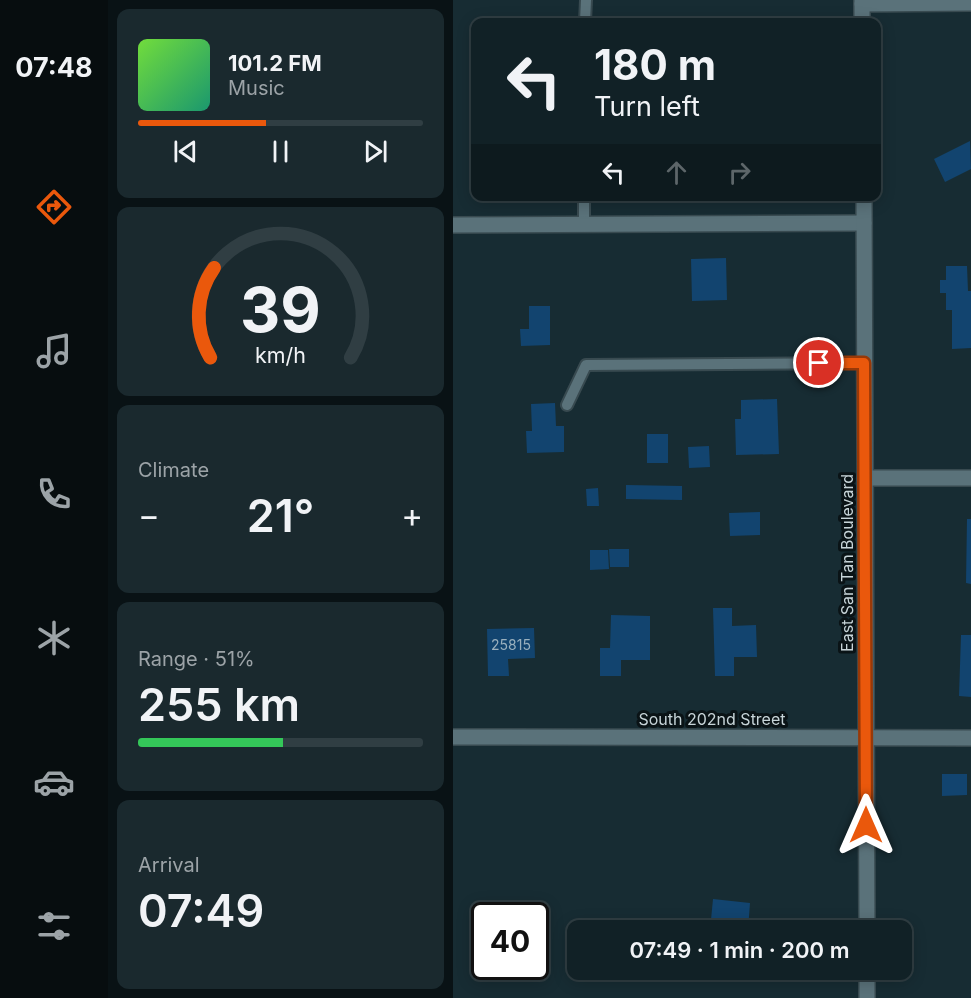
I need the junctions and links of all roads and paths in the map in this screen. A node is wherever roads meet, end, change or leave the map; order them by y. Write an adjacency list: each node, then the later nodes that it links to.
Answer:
1 (586, 0): 4 (lane)
2 (862, 2): 3 (street); 5 (street)
3 (971, 3)
4 (585, 18)
5 (862, 18)
6 (584, 201): 10 (lane)
7 (864, 201): 8 (street, East San Tan Boulevard)
8 (864, 223): 10 (street); 11 (street, East San Tan Boulevard)
9 (453, 225): 10 (street)
10 (584, 225)
11 (864, 363): 12 (lane); 13 (street, East San Tan Boulevard)
12 (567, 405)
13 (865, 477): 14 (street); 16 (street, East San Tan Boulevard)
14 (971, 478)
15 (453, 737): 16 (street, South 202nd Street)
16 (865, 737): 17 (street, South 202nd Street); 18 (street, East San Tan Boulevard)
17 (971, 738)
18 (867, 920)
19 (867, 980): 20 (street)
20 (867, 998)

